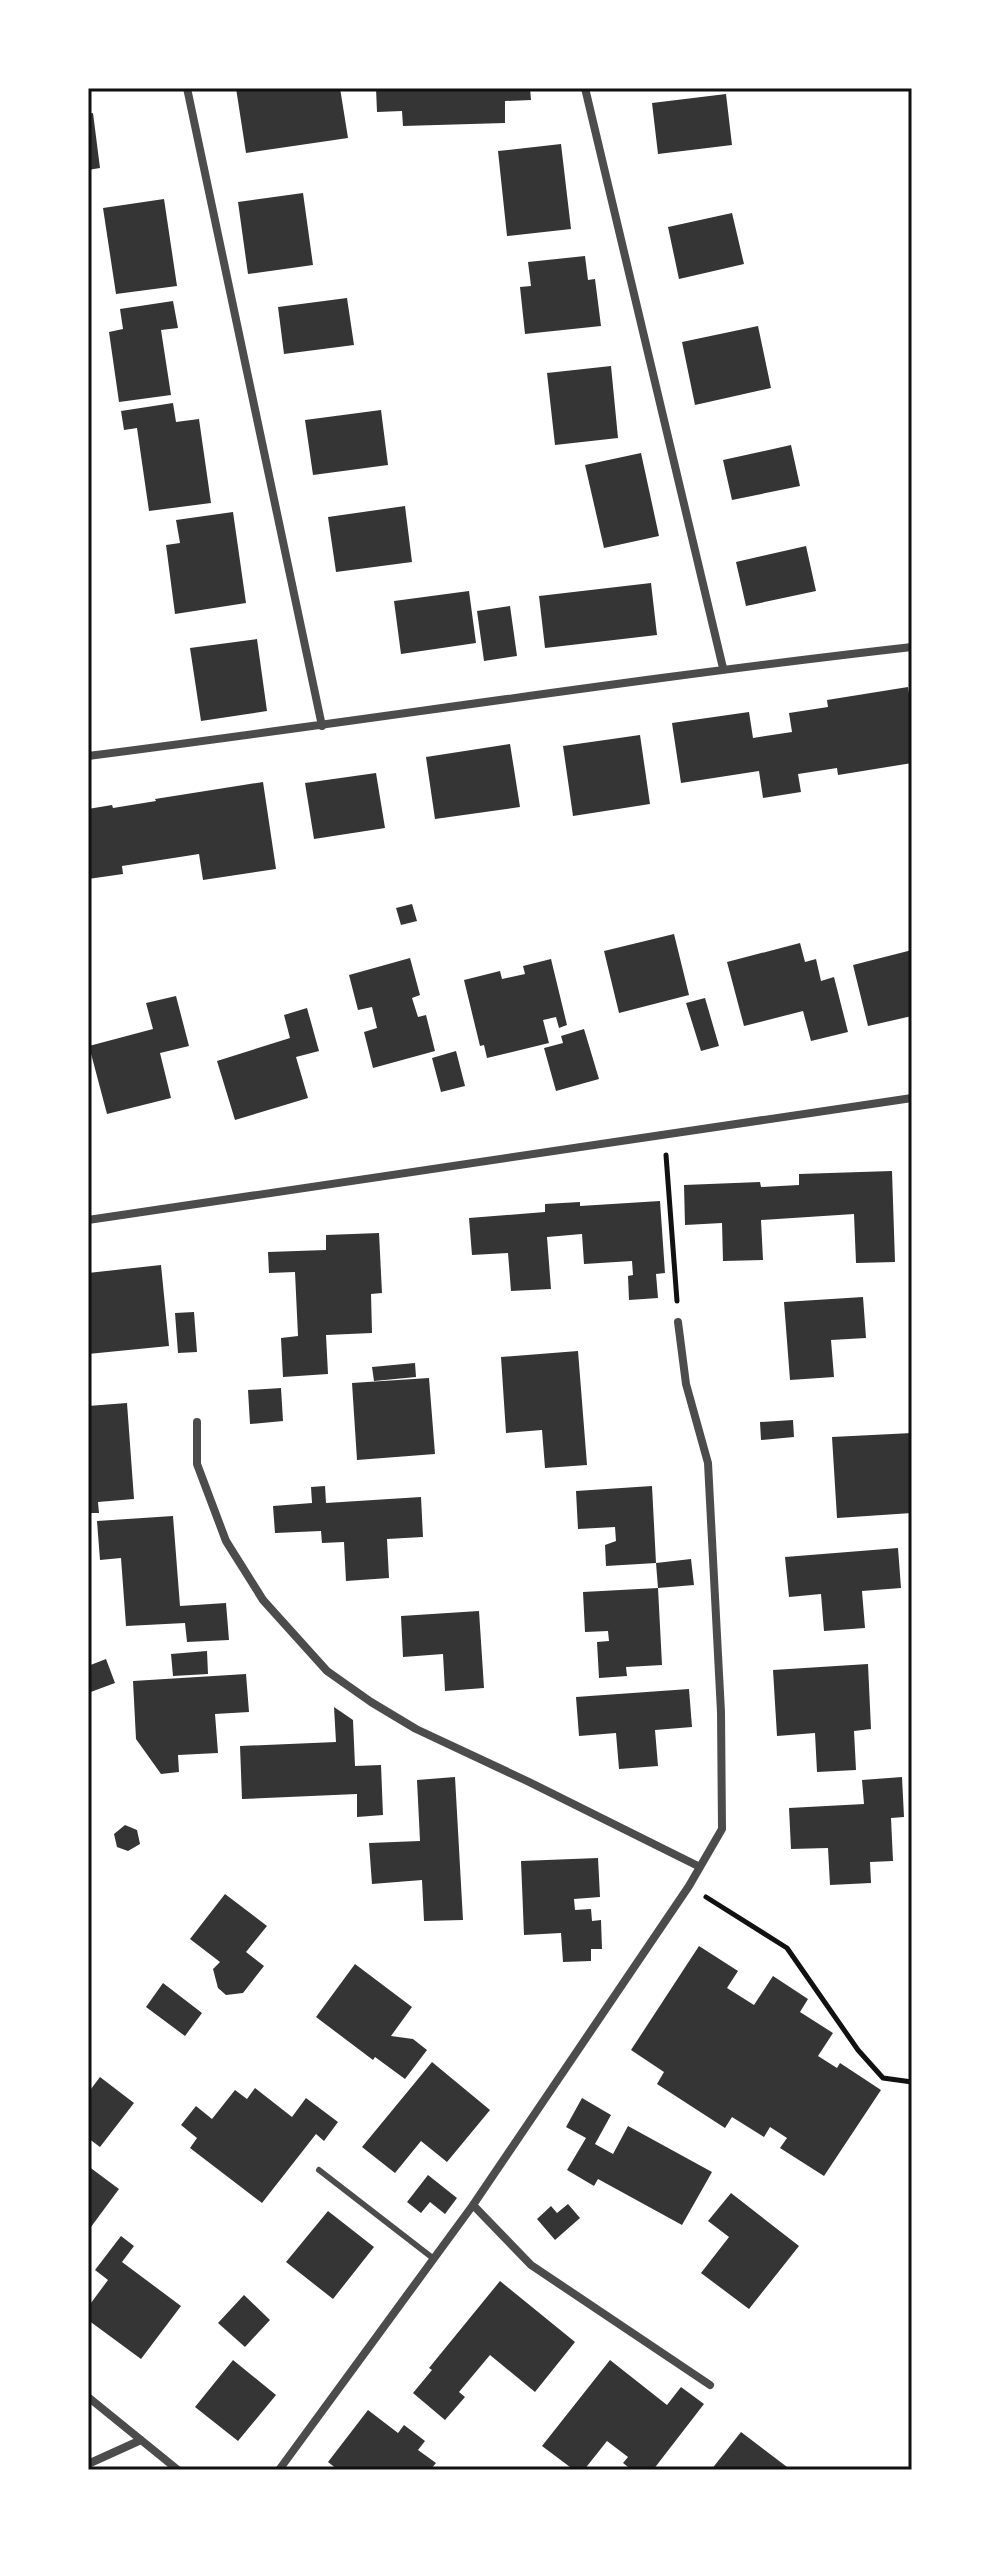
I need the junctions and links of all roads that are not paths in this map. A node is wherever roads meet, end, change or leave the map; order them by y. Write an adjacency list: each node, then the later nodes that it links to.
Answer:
1 (187, 88): 5 (street)
2 (585, 88): 4 (street)
3 (912, 647): 4 (street)
4 (723, 668): 5 (street)
5 (322, 726): 6 (street)
6 (88, 756)
7 (912, 1098): 8 (street)
8 (88, 1220)
9 (678, 1322): 11 (street)
10 (197, 1422): 11 (street)
11 (700, 1867): 13 (street)
12 (319, 2170): 14 (lane)
13 (473, 2205): 14 (street); 15 (street)
14 (434, 2259): 20 (street)
15 (710, 2385)
16 (88, 2397): 17 (street)
17 (141, 2440): 18 (street); 19 (street)
18 (88, 2464)
19 (178, 2470)
20 (279, 2470)

